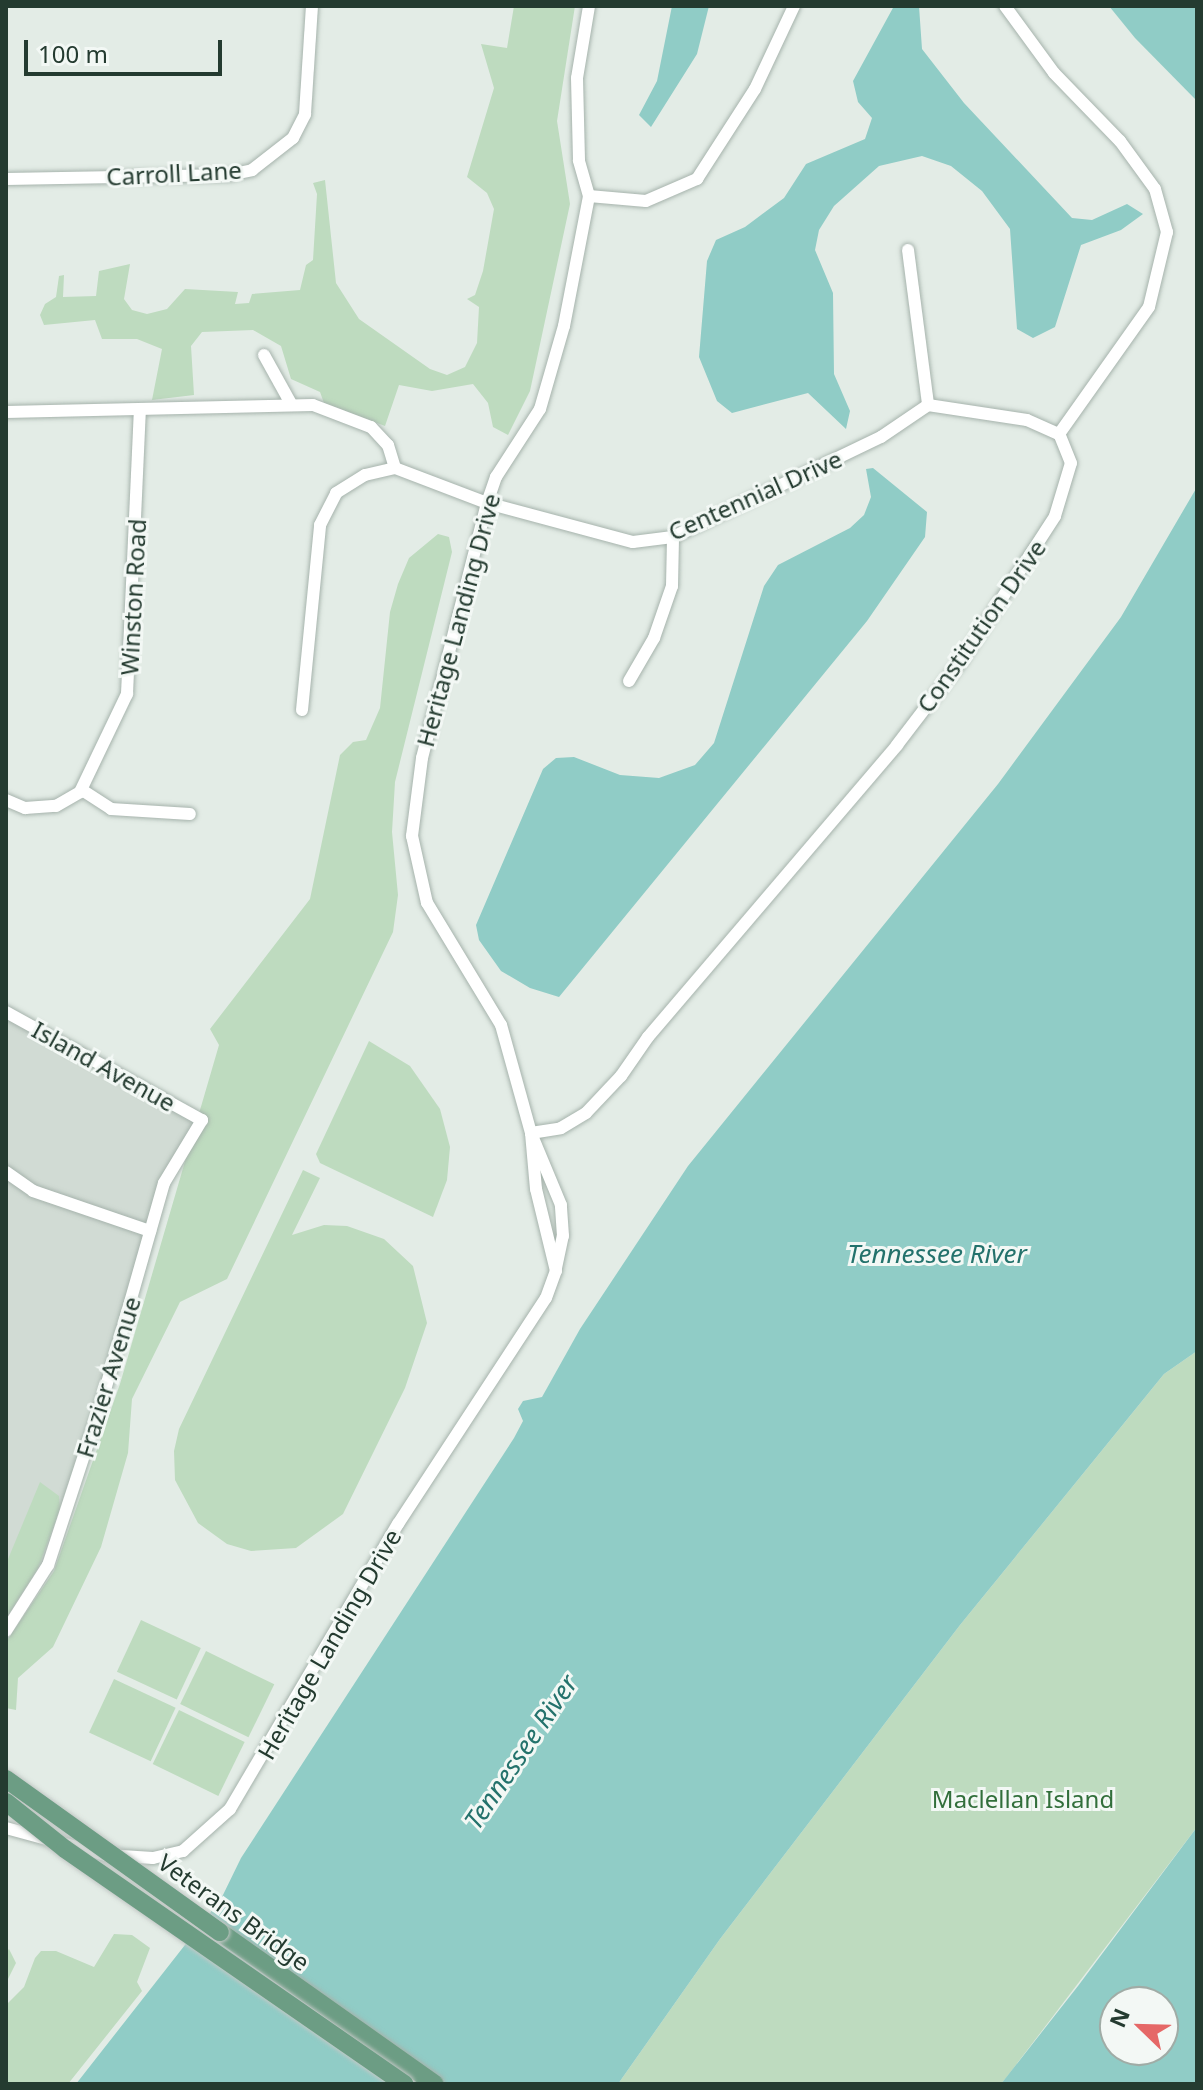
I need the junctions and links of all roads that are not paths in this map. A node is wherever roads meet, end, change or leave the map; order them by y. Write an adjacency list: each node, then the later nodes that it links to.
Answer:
1 (312, 6): 5 (street, Carroll Lane)
2 (589, 6): 6 (street, Heritage Landing Drive)
3 (794, 6): 6 (street)
4 (1005, 6): 13 (street)
5 (6, 179)
6 (589, 196): 15 (street, Heritage Landing Drive)
7 (908, 250): 10 (street)
8 (264, 355): 9 (street)
9 (290, 402): 12 (street); 14 (street)
10 (928, 405): 13 (street); 16 (street, Centennial Drive)
11 (6, 412): 12 (street)
12 (140, 412): 19 (street, Winston Road)
13 (1059, 434): 24 (street, Constitution Drive)
14 (395, 468): 15 (street, Centennial Drive); 18 (street)
15 (487, 503): 16 (street, Centennial Drive); 24 (street, Heritage Landing Drive)
16 (673, 537): 17 (street)
17 (629, 681)
18 (302, 710)
19 (82, 790): 20 (street); 21 (street)
20 (6, 800)
21 (190, 814)
22 (6, 1012): 23 (street, Island Avenue)
23 (202, 1120): 26 (street, Frazier Avenue)
24 (531, 1133): 27 (street, Heritage Landing Drive); 27 (street, Heritage Landing Drive)
25 (6, 1172): 26 (street)
26 (150, 1231): 28 (street, Frazier Avenue)
27 (556, 1271): 32 (street, Heritage Landing Drive)
28 (6, 1631)
29 (6, 1779): 35 (main road, Veterans Bridge, bridge)
30 (6, 1802): 33 (main road, Veterans Bridge, bridge)
31 (6, 1812): 33 (main road, bridge)
32 (6, 1828)
33 (65, 1849): 34 (main road, Veterans Bridge, bridge)
34 (405, 2084)
35 (435, 2084)

